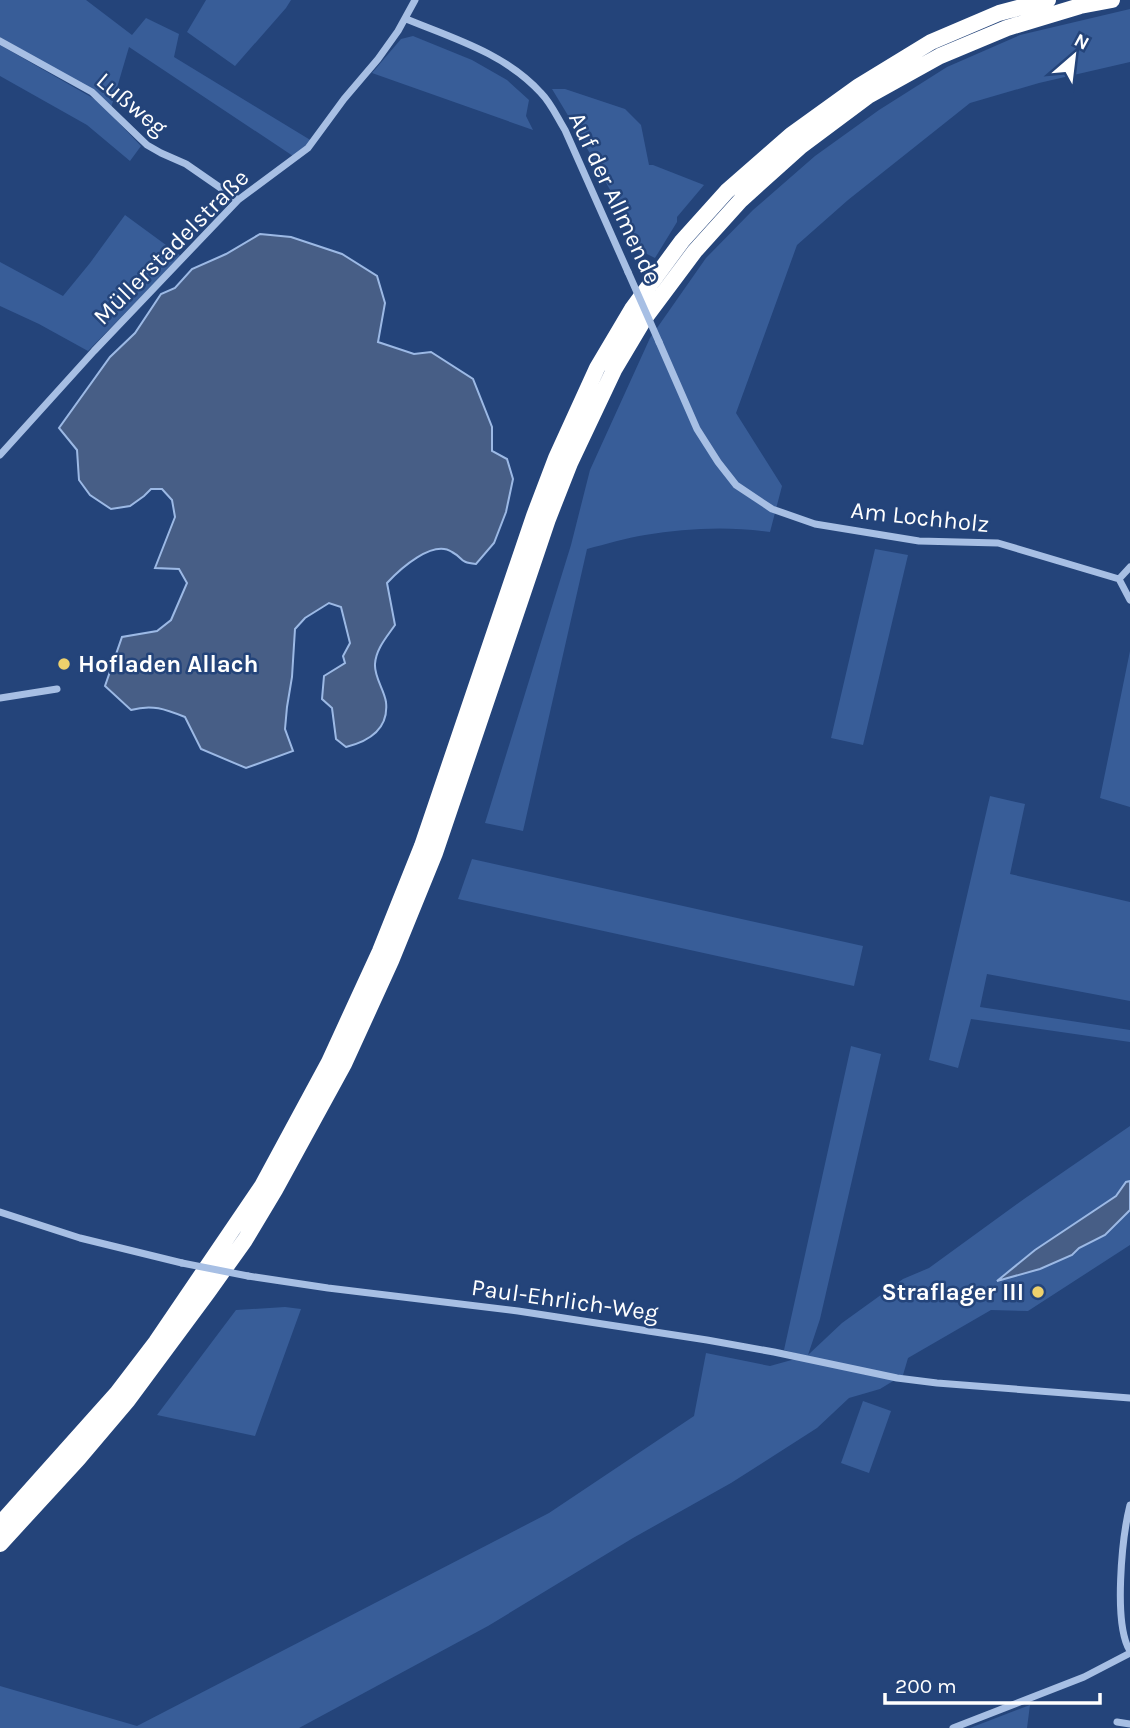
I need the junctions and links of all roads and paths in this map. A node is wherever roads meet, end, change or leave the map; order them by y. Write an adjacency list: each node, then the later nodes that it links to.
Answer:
1 (415, 0): 4 (street, Müllerstadelstraße)
2 (1048, 0): 17 (highway)
3 (1112, 0): 18 (highway)
4 (406, 19): 6 (street, Müllerstadelstraße); 8 (street, Auf der Allmende, bridge)
5 (0, 41): 6 (street, Lußweg)
6 (238, 200): 7 (street, Müllerstadelstraße)
7 (0, 454)
8 (718, 462): 10 (street, Am Lochholz)
9 (1130, 567): 10 (street)
10 (1119, 579): 11 (street)
11 (1130, 600)
12 (57, 689): 13 (street)
13 (0, 698)
14 (0, 1212): 15 (street, Paul-Ehrlich-Weg, bridge)
15 (1130, 1398)
16 (1130, 1505): 19 (street)
17 (0, 1524)
18 (0, 1544)
19 (1130, 1652): 22 (street)
20 (1117, 1722): 21 (street)
21 (1130, 1724)
22 (953, 1728)

